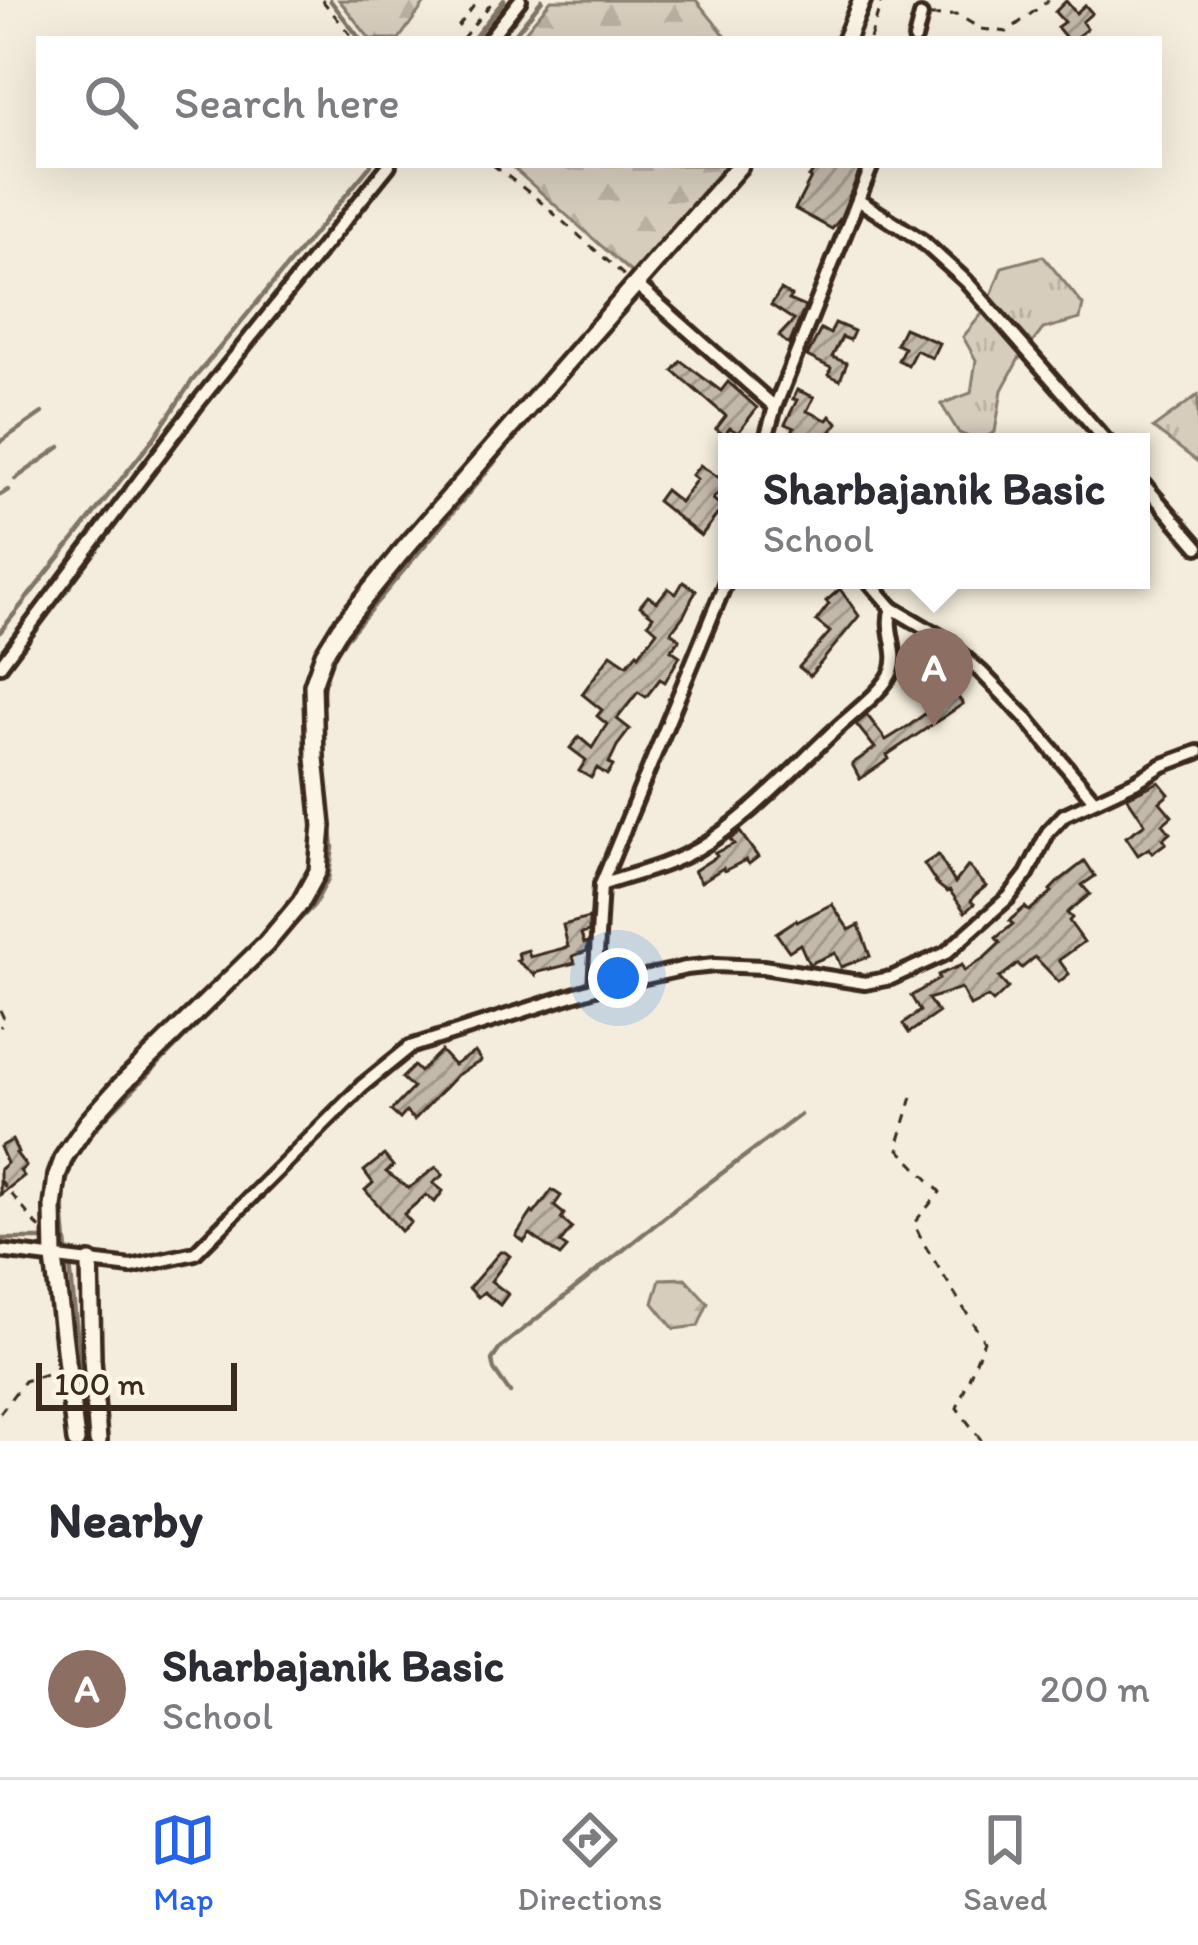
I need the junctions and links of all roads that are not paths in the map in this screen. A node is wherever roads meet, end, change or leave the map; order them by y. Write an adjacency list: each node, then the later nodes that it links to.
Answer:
1 (520, 0): 4 (street)
2 (862, 0): 5 (street)
3 (921, 16): 6 (street)
4 (491, 36)
5 (847, 36)
6 (916, 36)
7 (387, 168): 20 (street)
8 (737, 168): 11 (street)
9 (871, 168): 10 (street)
10 (858, 200): 12 (street); 14 (street)
11 (637, 285): 12 (street); 26 (street)
12 (775, 407): 13 (street)
13 (768, 433)
14 (1099, 433)
15 (1150, 491): 16 (street)
16 (1198, 547)
17 (723, 589): 23 (street)
18 (876, 589): 19 (street)
19 (892, 608): 22 (street); 23 (street)
20 (0, 665)
21 (1198, 752): 22 (street)
22 (1094, 800): 24 (street)
23 (601, 885): 24 (street)
24 (596, 988): 27 (street)
25 (0, 1251): 26 (street)
26 (54, 1258): 27 (street); 28 (street)
27 (90, 1262): 29 (street)
28 (76, 1441)
29 (98, 1441)

